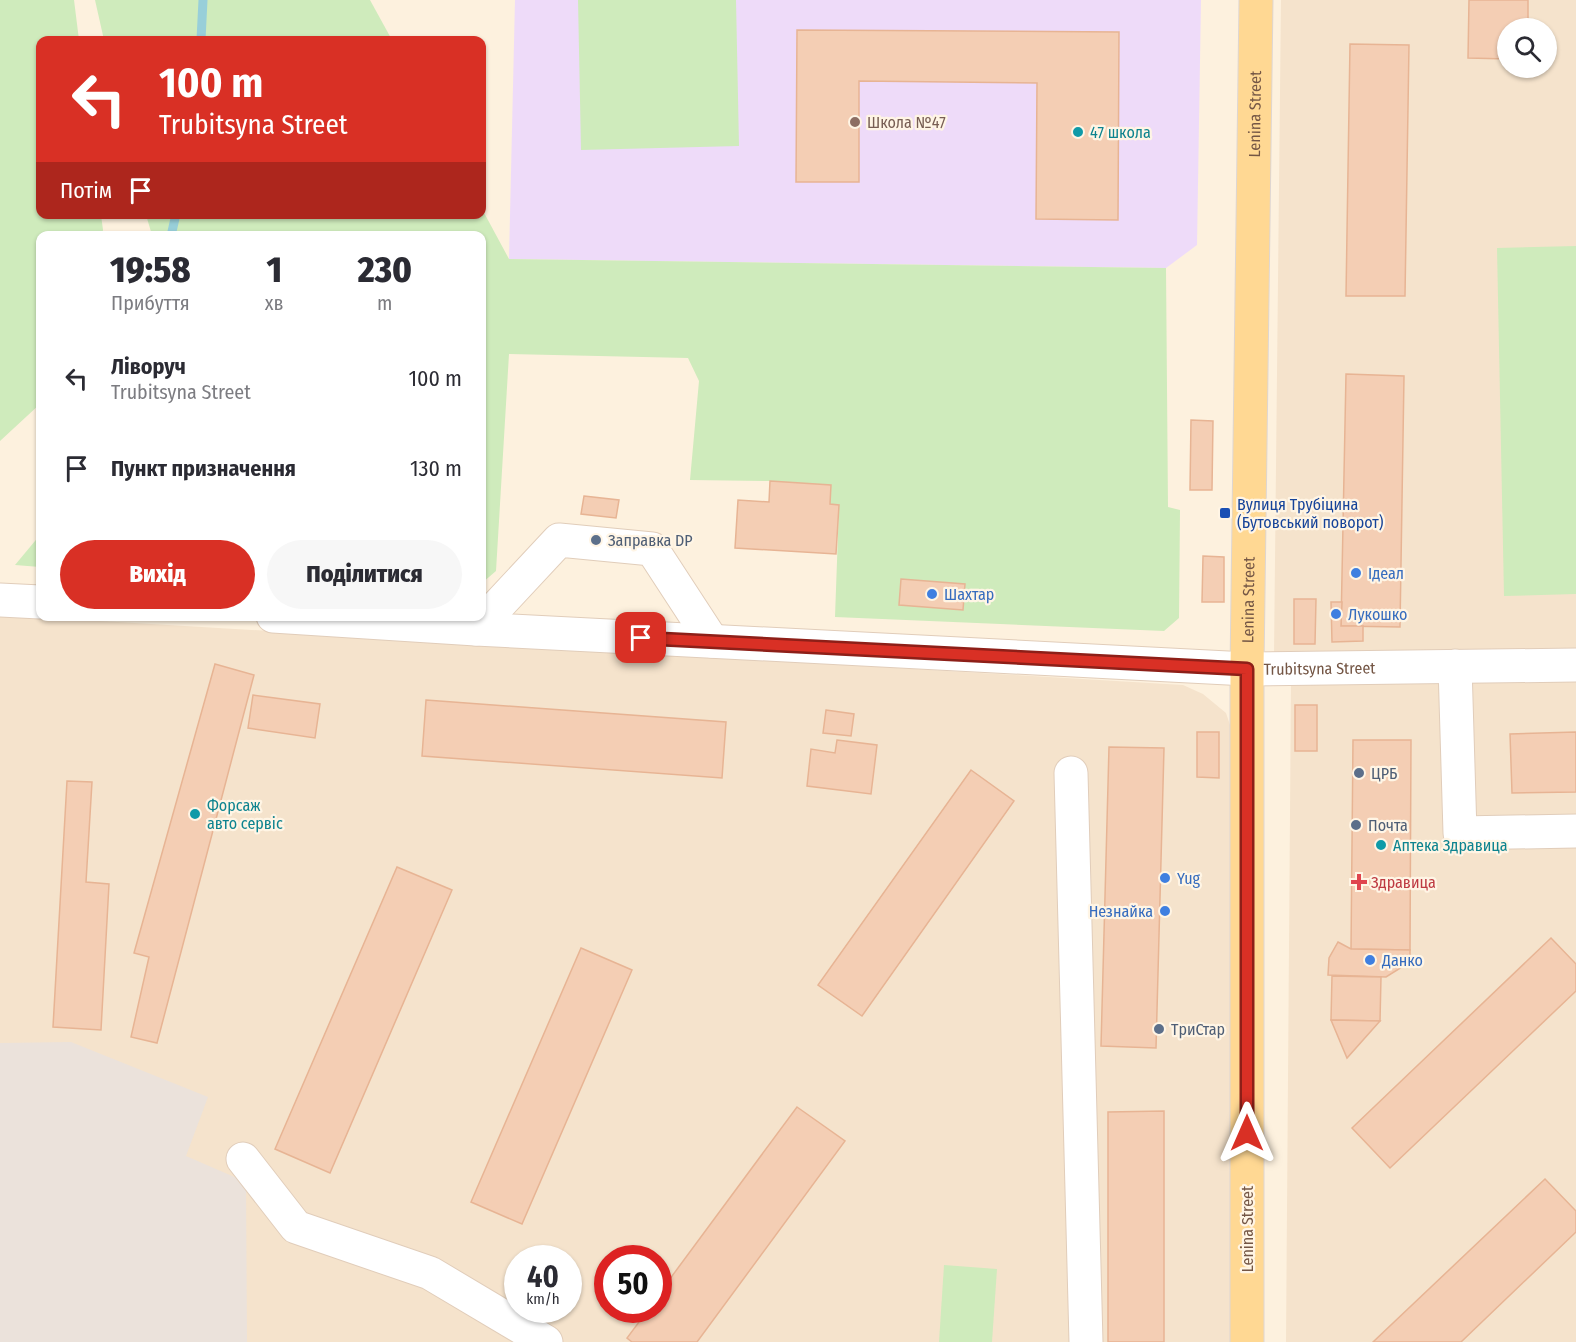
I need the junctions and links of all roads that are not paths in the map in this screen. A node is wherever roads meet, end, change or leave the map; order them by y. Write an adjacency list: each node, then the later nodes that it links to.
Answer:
1 (1256, 0): 11 (main road, Lenina Street)
2 (0, 600): 3 (street)
3 (36, 602)
4 (486, 618): 8 (street)
5 (351, 621): 7 (street, Trubitsyna Street)
6 (483, 621): 7 (street)
7 (476, 629): 8 (street, Trubitsyna Street)
8 (712, 641): 11 (street, Trubitsyna Street)
9 (1576, 665): 10 (street, Trubitsyna Street)
10 (1455, 666): 11 (street, Trubitsyna Street); 13 (street)
11 (1247, 669): 17 (main road, Lenina Street)
12 (1071, 773): 16 (street)
13 (1576, 831)
14 (243, 1159): 15 (street)
15 (546, 1342)
16 (1086, 1342)
17 (1247, 1342)

